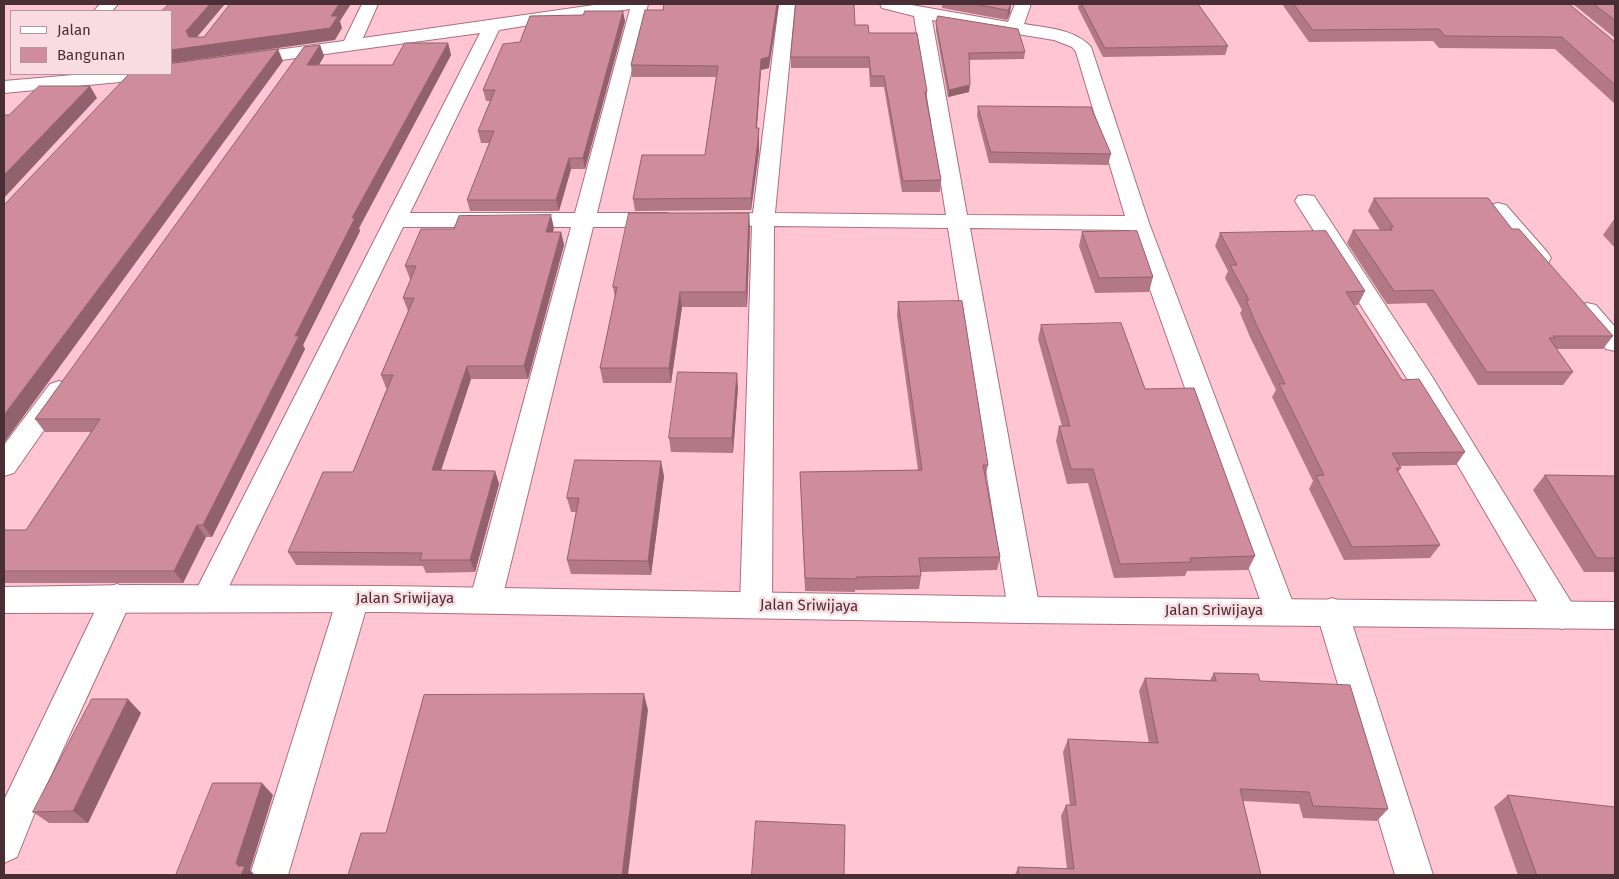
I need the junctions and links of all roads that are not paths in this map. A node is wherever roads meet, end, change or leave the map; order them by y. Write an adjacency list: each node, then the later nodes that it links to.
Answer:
1 (370, 4): 10 (street)
2 (631, 4): 8 (street)
3 (640, 4): 22 (street)
4 (787, 4): 20 (street)
5 (888, 4): 7 (street)
6 (1023, 4): 9 (street)
7 (922, 13): 9 (street); 23 (street)
8 (492, 26): 10 (street); 21 (street)
9 (1014, 27): 24 (street)
10 (352, 45): 11 (street)
11 (301, 53): 12 (street); 15 (street)
12 (172, 70)
13 (127, 75): 16 (street)
14 (136, 75): 17 (street)
15 (284, 77)
16 (4, 87)
17 (112, 97)
18 (1306, 201): 37 (street)
19 (1498, 210): 25 (street)
20 (763, 219): 22 (street); 23 (street); 33 (street)
21 (398, 220): 22 (street); 29 (street)
22 (586, 220): 31 (street)
23 (956, 222): 24 (street); 34 (street)
24 (1138, 223): 35 (street)
25 (1615, 343)
26 (73, 371): 27 (street)
27 (4, 466)
28 (117, 598): 29 (street, Jalan Sriwijaya); 32 (street, Jalan Sriwijaya); 39 (street)
29 (208, 598): 30 (street, Jalan Sriwijaya)
30 (353, 599): 31 (street, Jalan Sriwijaya); 41 (street)
31 (486, 599): 33 (street, Jalan Sriwijaya)
32 (4, 600)
33 (756, 605): 34 (street, Jalan Sriwijaya)
34 (1024, 610): 35 (street, Jalan Sriwijaya)
35 (1280, 611): 36 (street, Jalan Sriwijaya)
36 (1332, 611): 37 (street, Jalan Sriwijaya); 42 (street)
37 (1562, 615): 38 (street, Jalan Sriwijaya)
38 (1615, 616)
39 (15, 791): 40 (street)
40 (4, 844)
41 (269, 875)
42 (1414, 875)

